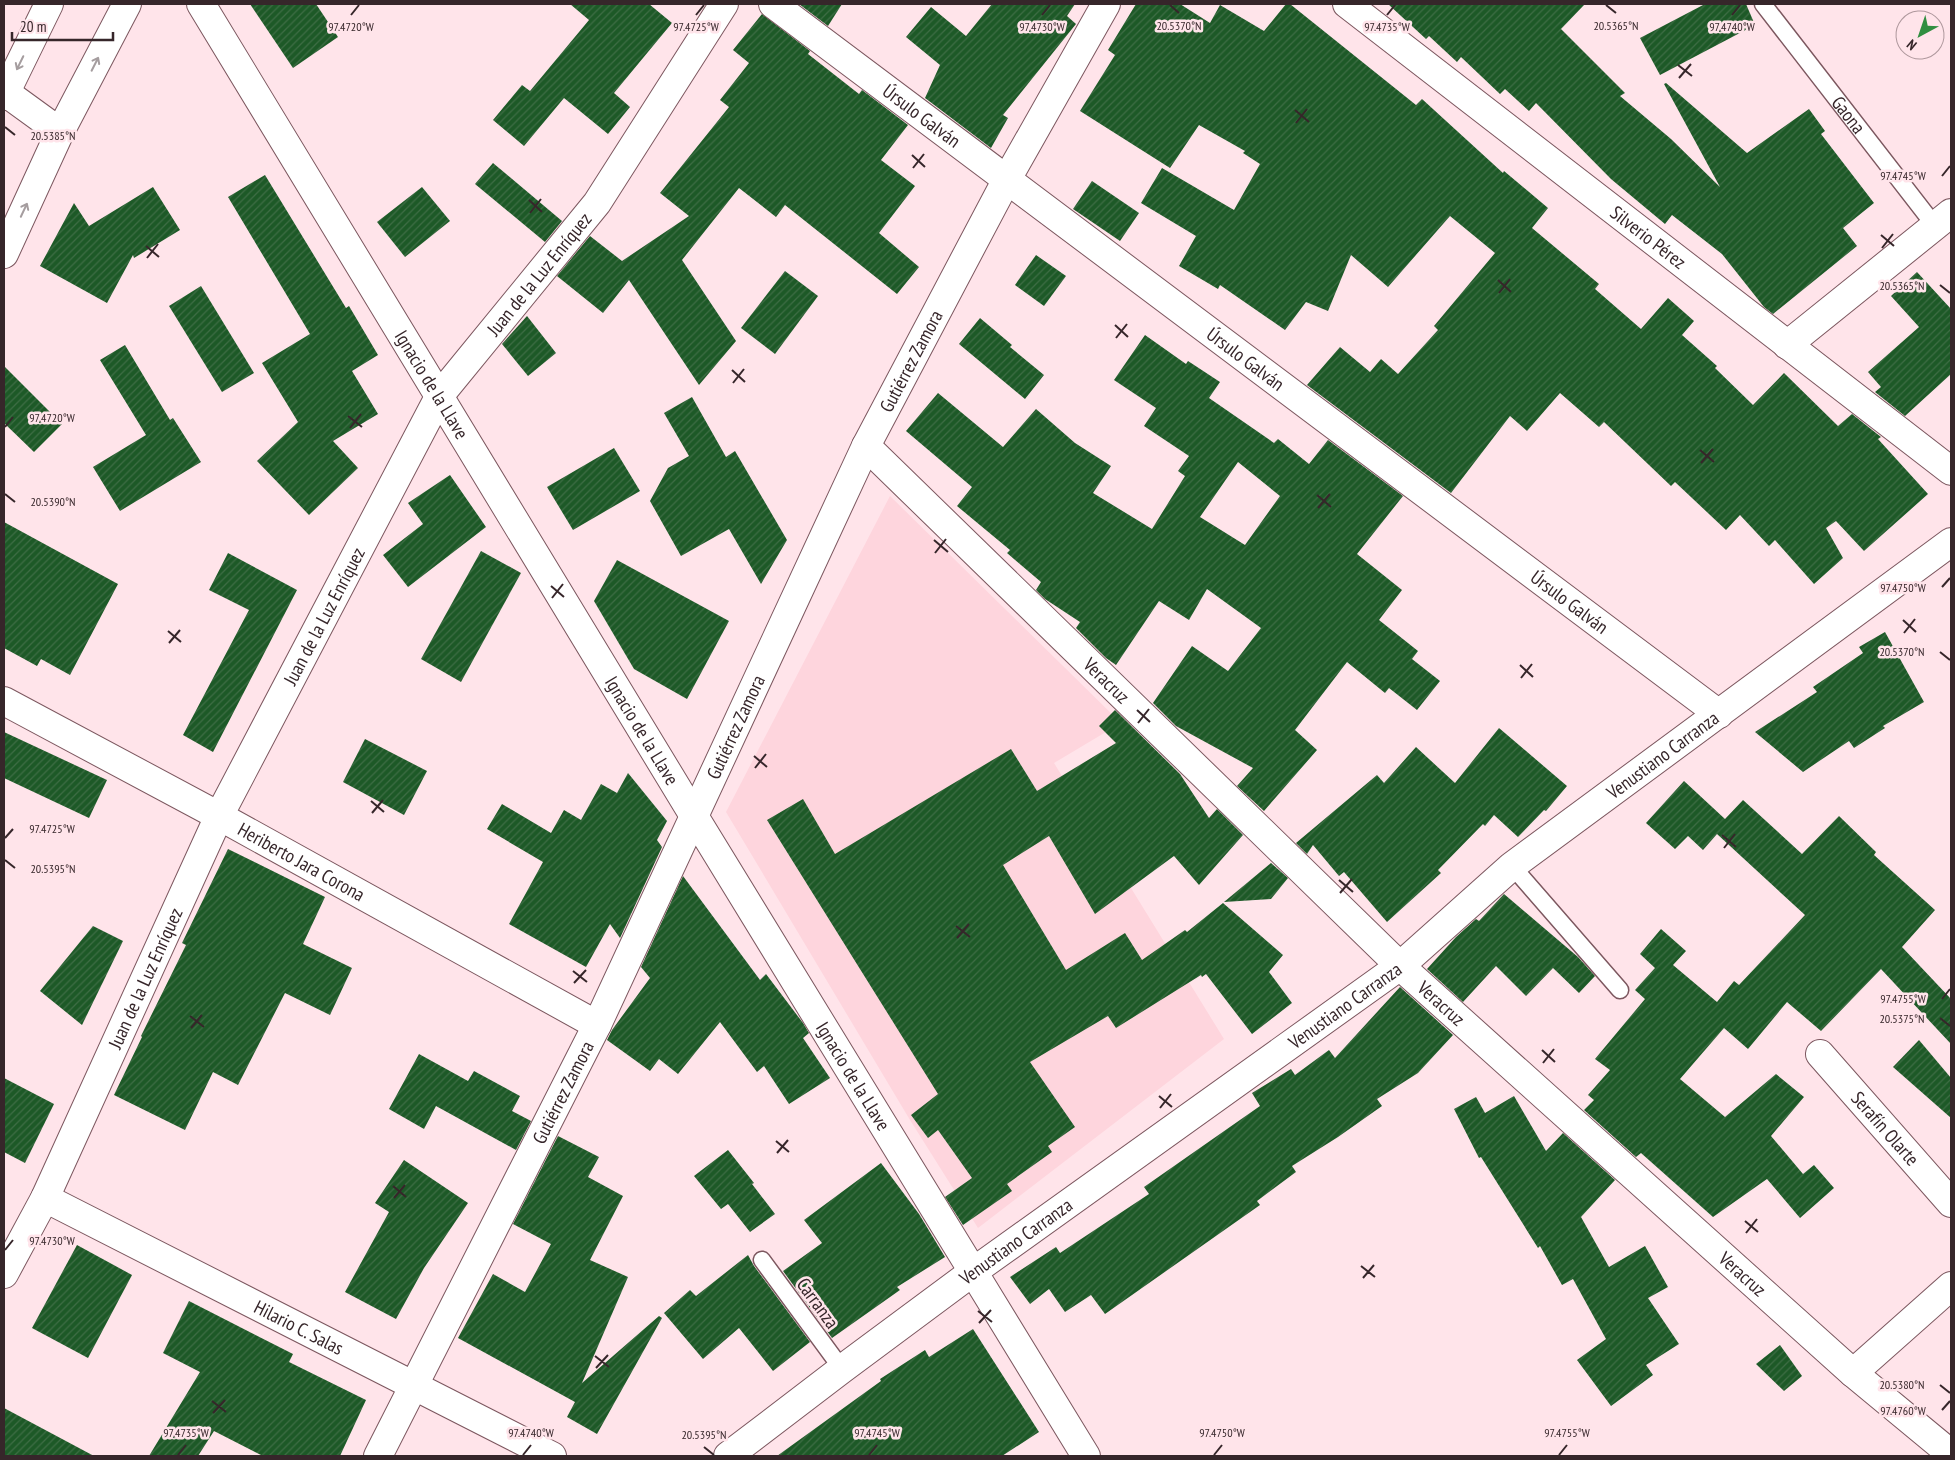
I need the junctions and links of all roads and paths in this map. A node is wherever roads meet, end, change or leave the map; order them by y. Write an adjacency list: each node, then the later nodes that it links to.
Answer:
1 (49, 4): 9 (street, one-way to 9)
2 (126, 4): 10 (street, one-way to 2)
3 (201, 4): 15 (street, Ignacio de la Llave)
4 (724, 4): 15 (street, Juan de la Luz Enríquez)
5 (773, 4): 11 (street, Úrsulo Galván)
6 (1106, 4): 11 (street, Gutiérrez Zamora)
7 (1347, 4): 14 (street, Silverio Pérez)
8 (1763, 4): 12 (lane, Gaona)
9 (5, 94): 10 (street)
10 (60, 132): 13 (street, one-way to 10)
11 (1007, 179): 16 (street, Gutiérrez Zamora); 20 (street, Úrsulo Galván)
12 (1943, 219): 14 (street, Gaona)
13 (4, 254)
14 (1787, 344): 17 (street, Silverio Pérez)
15 (440, 394): 21 (street, Juan de la Luz Enríquez); 22 (street, Ignacio de la Llave)
16 (866, 446): 22 (street, Gutiérrez Zamora); 24 (street, Veracruz)
17 (1951, 471)
18 (1951, 542): 20 (street, Venustiano Carranza)
19 (4, 701): 21 (street, Heriberto Jara Corona)
20 (1719, 714): 23 (street, Venustiano Carranza)
21 (219, 816): 26 (street, Heriberto Jara Corona); 28 (street, Juan de la Luz Enríquez)
22 (694, 816): 26 (street, Gutiérrez Zamora); 31 (street, Ignacio de la Llave)
23 (1512, 866): 24 (street, Venustiano Carranza); 25 (lane)
24 (1400, 966): 31 (street, Venustiano Carranza); 35 (street, Veracruz)
25 (1620, 990)
26 (597, 1025): 36 (street, Gutiérrez Zamora)
27 (1820, 1054): 29 (street, Serafín Olarte)
28 (45, 1198): 32 (street, Juan de la Luz Enríquez); 36 (street, Hilario C. Salas)
29 (1951, 1203)
30 (762, 1260): 34 (lane, Carranza)
31 (974, 1272): 34 (street, Venustiano Carranza); 41 (street, Ignacio de la Llave)
32 (4, 1274)
33 (1951, 1286): 35 (street)
34 (842, 1369): 40 (street, Venustiano Carranza)
35 (1853, 1373): 37 (street, Veracruz)
36 (414, 1386): 38 (street, Gutiérrez Zamora); 39 (street, Hilario C. Salas)
37 (1951, 1454)
38 (378, 1456)
39 (552, 1456)
40 (728, 1456)
41 (1086, 1456)

